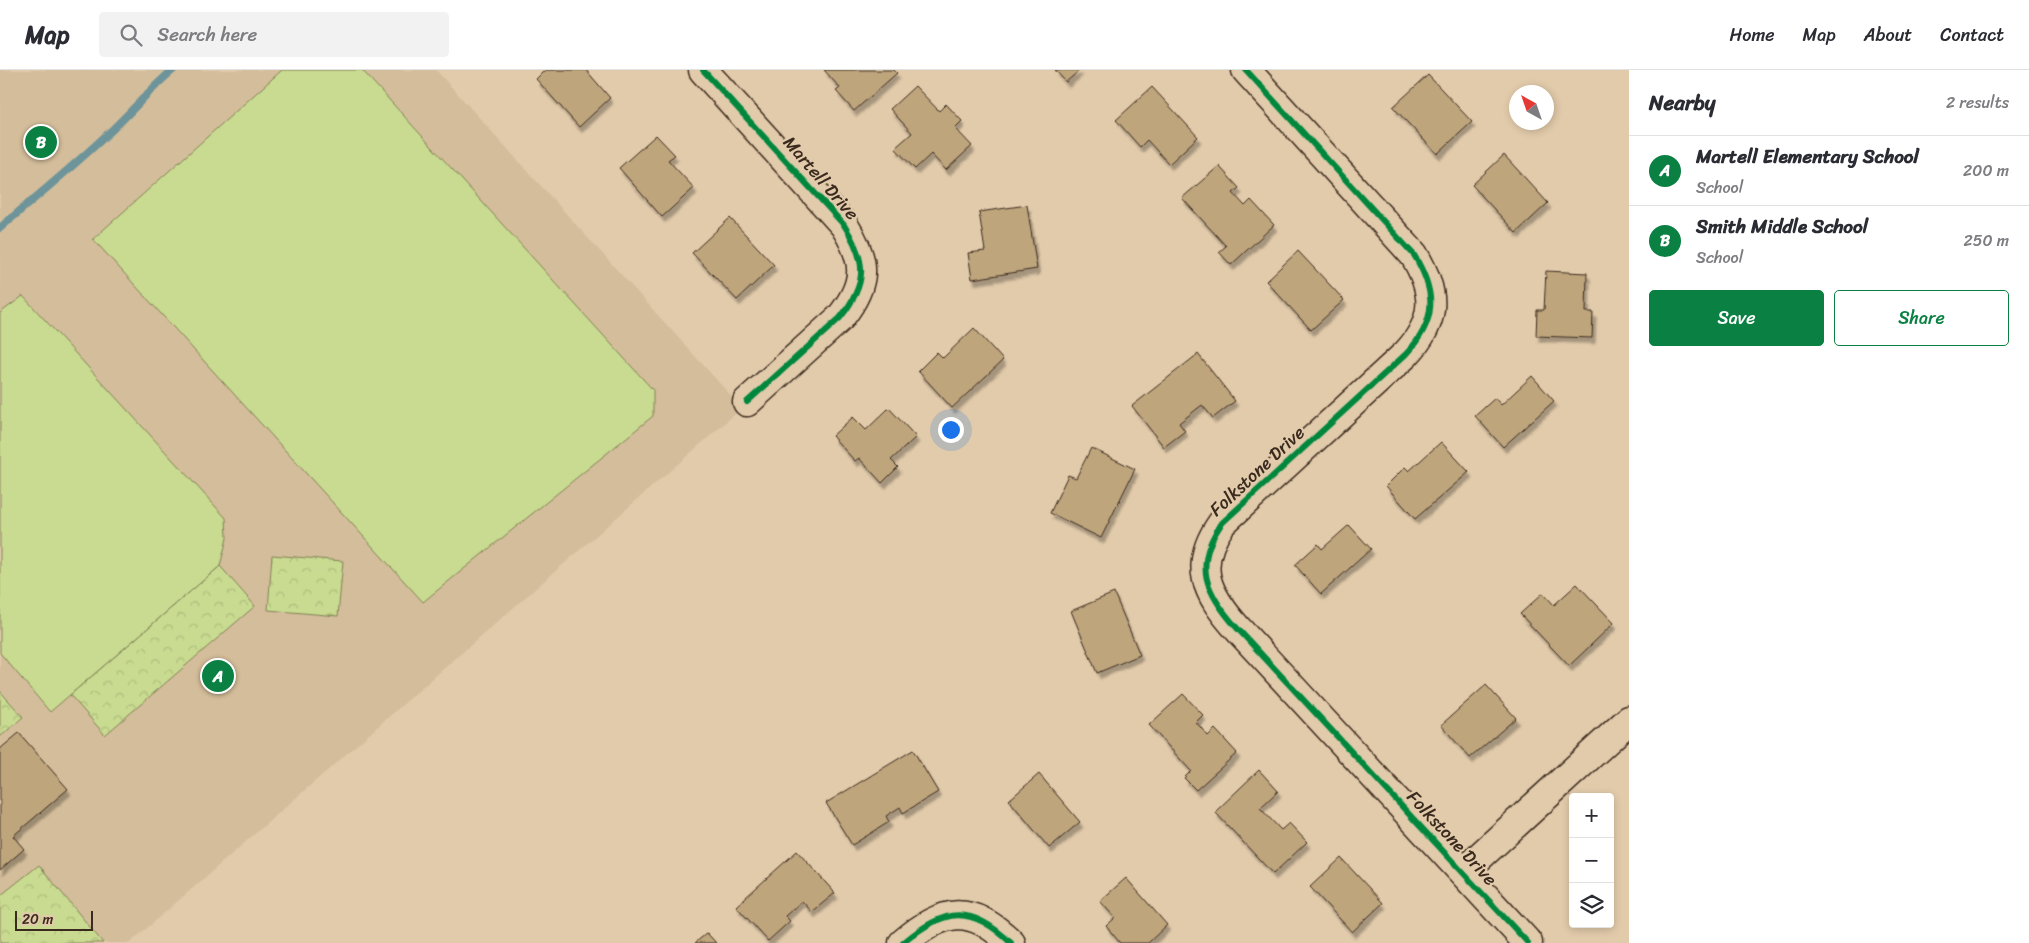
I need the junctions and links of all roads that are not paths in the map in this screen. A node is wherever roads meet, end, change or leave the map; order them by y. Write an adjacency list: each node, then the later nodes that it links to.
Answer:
1 (703, 70): 3 (street, Martell Drive)
2 (1246, 70): 5 (street, Folkstone Drive)
3 (747, 402)
4 (1629, 720): 5 (street)
5 (1463, 872): 8 (street, Folkstone Drive)
6 (903, 943): 7 (street)
7 (1011, 943)
8 (1528, 943)

